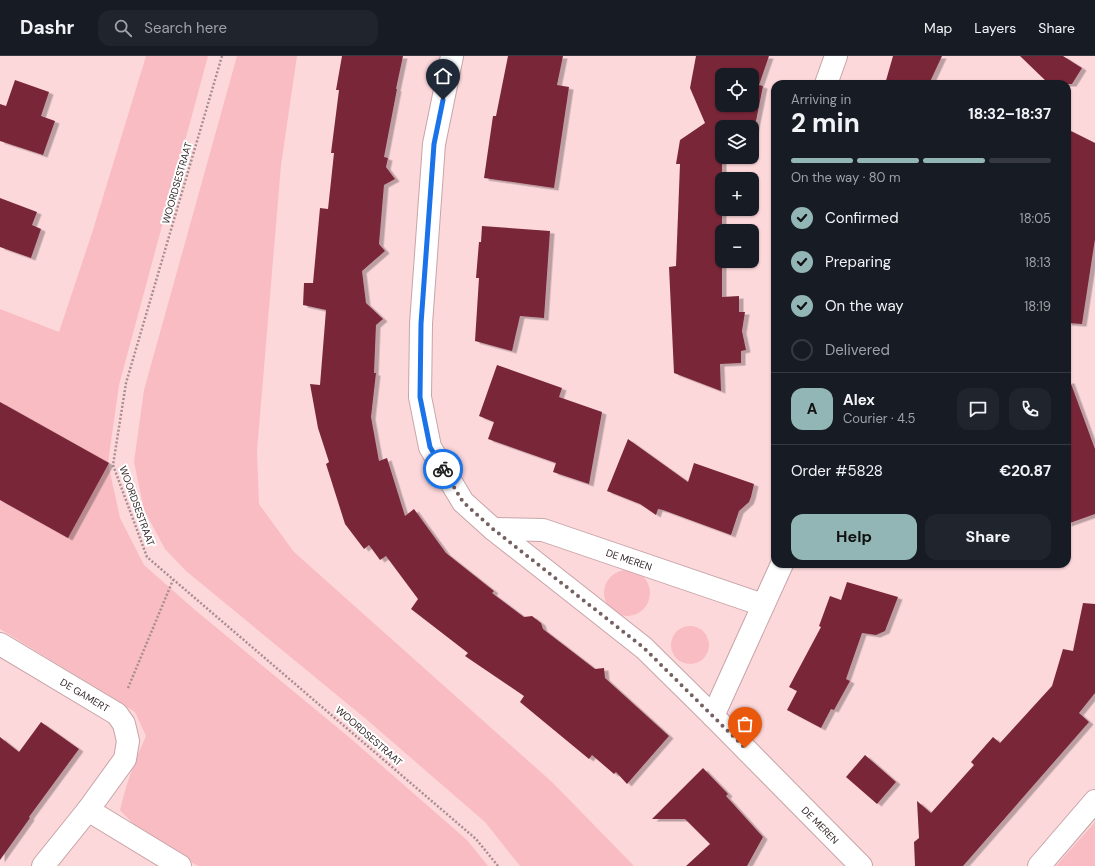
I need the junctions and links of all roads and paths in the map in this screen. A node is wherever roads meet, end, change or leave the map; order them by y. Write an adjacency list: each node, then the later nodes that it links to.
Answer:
1 (222, 56): 7 (path, WOORDSESTRAAT)
2 (452, 56): 5 (street, DE MEREN)
3 (836, 56): 4 (street)
4 (827, 80)
5 (493, 529): 8 (street, DE MEREN); 11 (street, DE MEREN)
6 (780, 568): 8 (street)
7 (173, 580): 10 (path); 16 (path, WOORDSESTRAAT)
8 (763, 605): 11 (street)
9 (0, 644): 10 (street, DE GAMERT)
10 (117, 714): 13 (street, DE GAMERT)
11 (713, 716): 17 (street, DE MEREN)
12 (1095, 801): 18 (street)
13 (88, 810): 14 (street, DE GAMERT); 15 (street)
14 (43, 866)
15 (180, 866)
16 (498, 866)
17 (861, 866)
18 (1038, 866)

